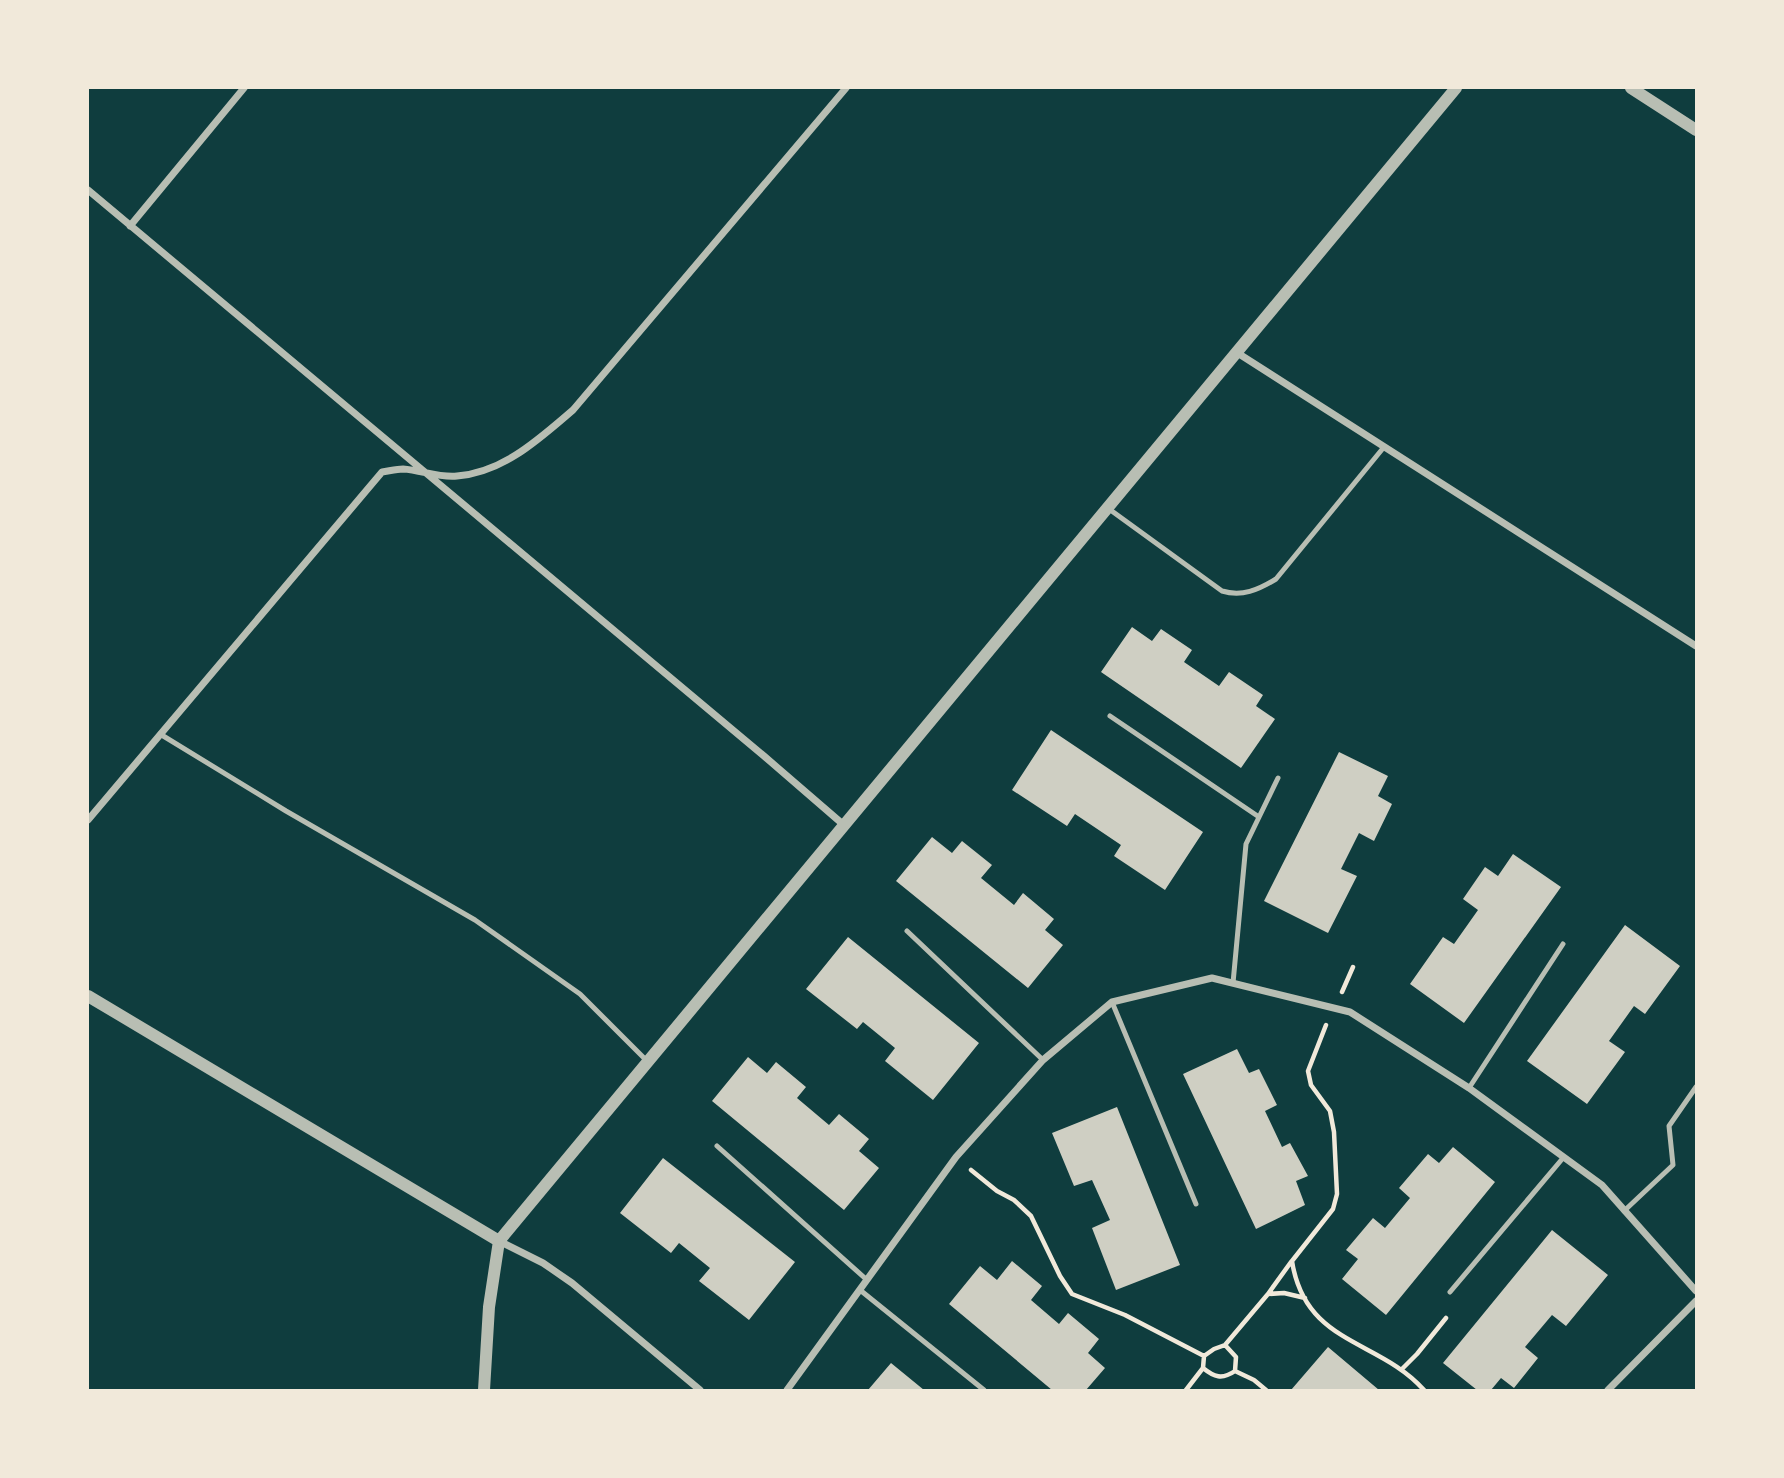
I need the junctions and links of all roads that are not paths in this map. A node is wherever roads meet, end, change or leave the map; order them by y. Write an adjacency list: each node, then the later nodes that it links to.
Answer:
1 (244, 88): 7 (street)
2 (846, 88): 10 (street)
3 (1456, 88): 8 (street)
4 (1630, 88): 5 (street)
5 (1696, 130)
6 (88, 190): 7 (street)
7 (130, 226): 10 (street)
8 (1235, 351): 9 (street); 11 (street)
9 (1384, 447): 11 (lane); 12 (street)
10 (423, 473): 14 (street); 18 (street)
11 (1107, 507): 18 (street)
12 (1696, 646)
13 (1110, 716): 16 (lane)
14 (160, 734): 17 (street); 25 (lane)
15 (1278, 778): 16 (lane)
16 (1259, 817): 21 (lane)
17 (88, 820)
18 (845, 826): 25 (street)
19 (907, 931): 24 (lane)
20 (1563, 944): 27 (lane)
21 (1233, 983): 23 (street); 27 (street)
22 (88, 996): 32 (street)
23 (1112, 1002): 24 (street); 30 (lane)
24 (1043, 1060): 33 (street)
25 (648, 1062): 32 (street)
26 (1696, 1087): 31 (lane)
27 (1469, 1088): 29 (street)
28 (717, 1146): 33 (lane)
29 (1563, 1158): 31 (street); 36 (lane)
30 (1196, 1204)
31 (1624, 1211): 35 (street)
32 (499, 1241): 38 (street); 39 (street)
33 (867, 1280): 34 (street)
34 (860, 1290): 40 (street); 41 (lane)
35 (1696, 1291)
36 (1450, 1292)
37 (1696, 1301): 42 (street)
38 (484, 1391)
39 (700, 1391)
40 (787, 1391)
41 (984, 1391)
42 (1608, 1391)

